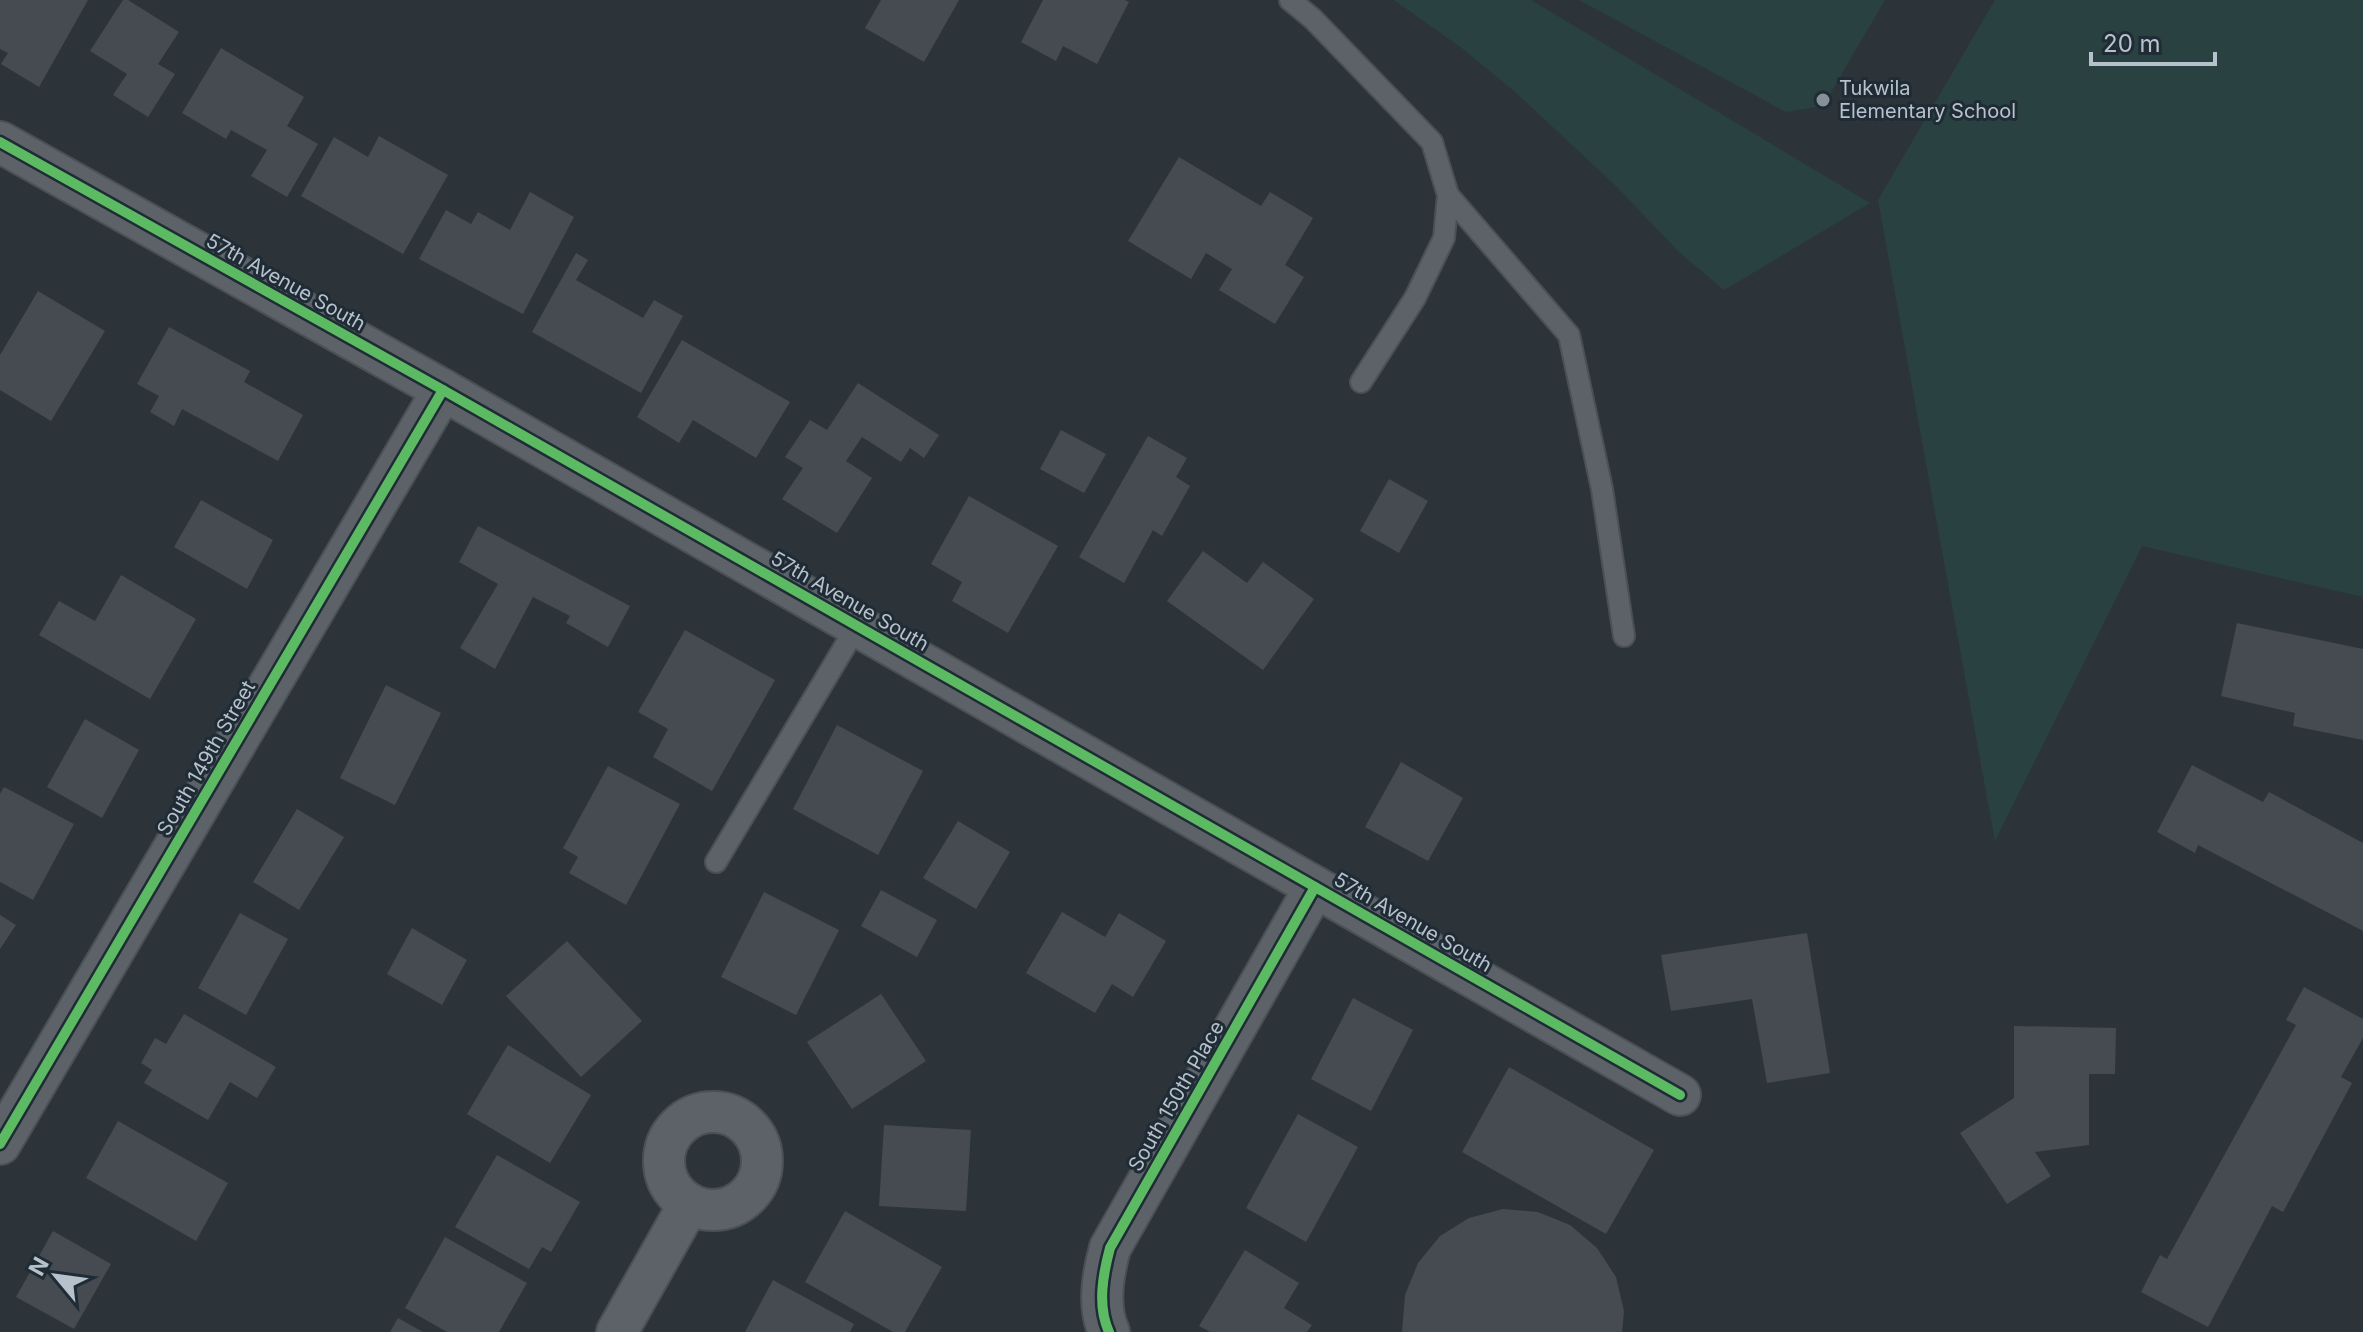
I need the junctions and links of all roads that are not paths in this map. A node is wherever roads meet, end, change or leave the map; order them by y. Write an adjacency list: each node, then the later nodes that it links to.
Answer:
1 (1290, 0): 3 (lane)
2 (0, 142): 5 (street, 57th Avenue South)
3 (1448, 195): 4 (lane); 7 (lane)
4 (1361, 382)
5 (443, 390): 6 (street, 57th Avenue South); 11 (street, South 149th Street)
6 (857, 626): 8 (lane); 9 (street, 57th Avenue South)
7 (1624, 636)
8 (716, 862)
9 (1315, 887): 10 (street, 57th Avenue South); 14 (street, South 150th Place)
10 (1680, 1095)
11 (0, 1144)
12 (689, 1204): 13 (street)
13 (617, 1332)
14 (1109, 1332)

